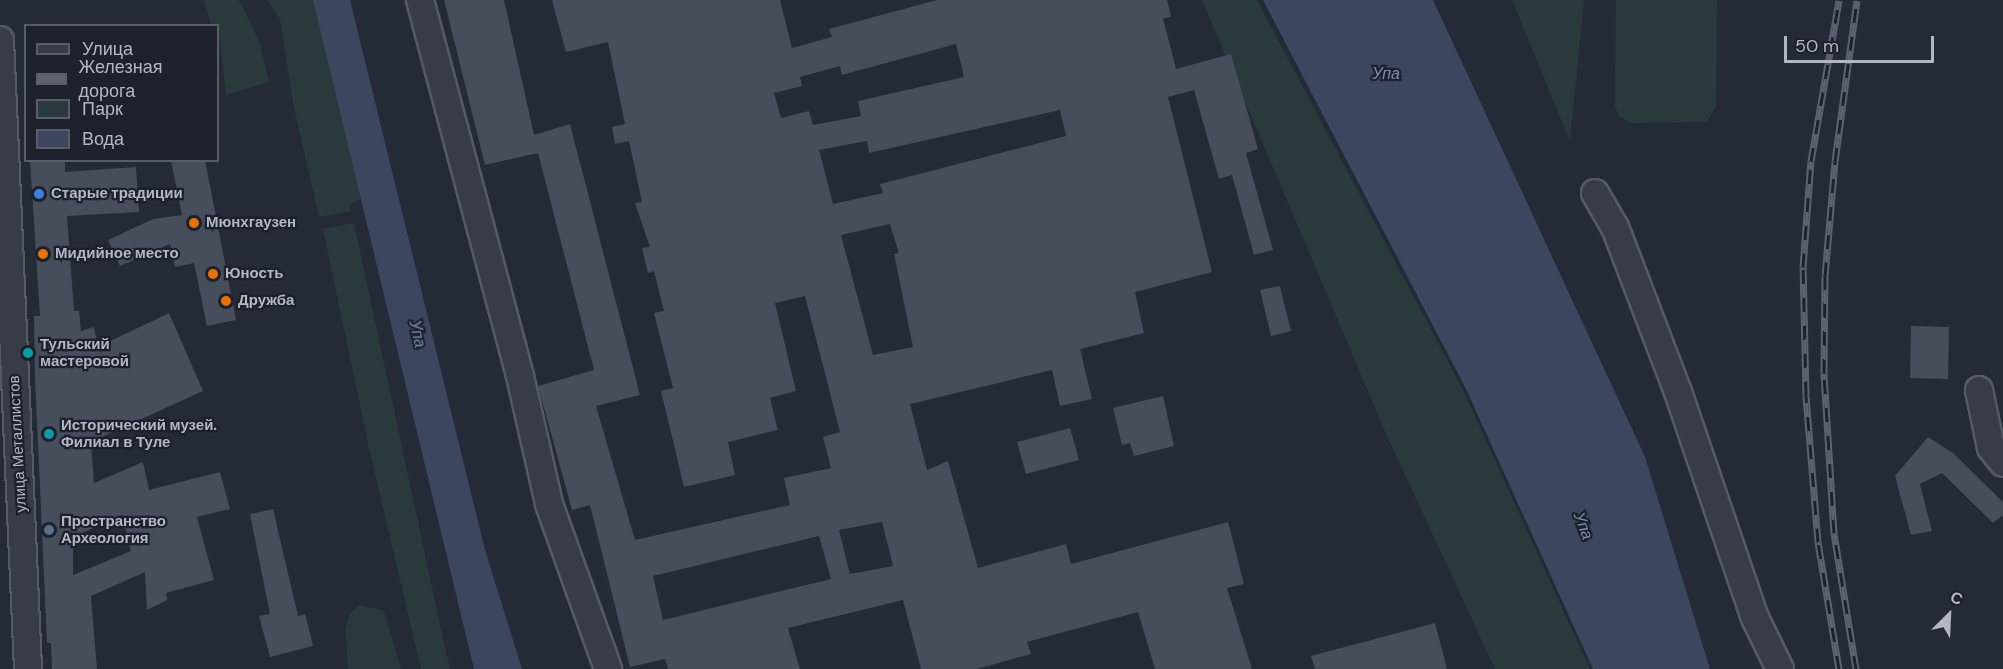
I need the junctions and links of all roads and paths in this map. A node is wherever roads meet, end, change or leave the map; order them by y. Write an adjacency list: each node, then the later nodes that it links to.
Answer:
1 (420, 0): 8 (street)
2 (0, 40): 5 (street, улица Металлистов)
3 (1594, 193): 9 (street)
4 (1979, 390): 6 (street)
5 (9, 432): 7 (street, улица Металлистов)
6 (2003, 463)
7 (28, 669)
8 (608, 669)
9 (1780, 669)

